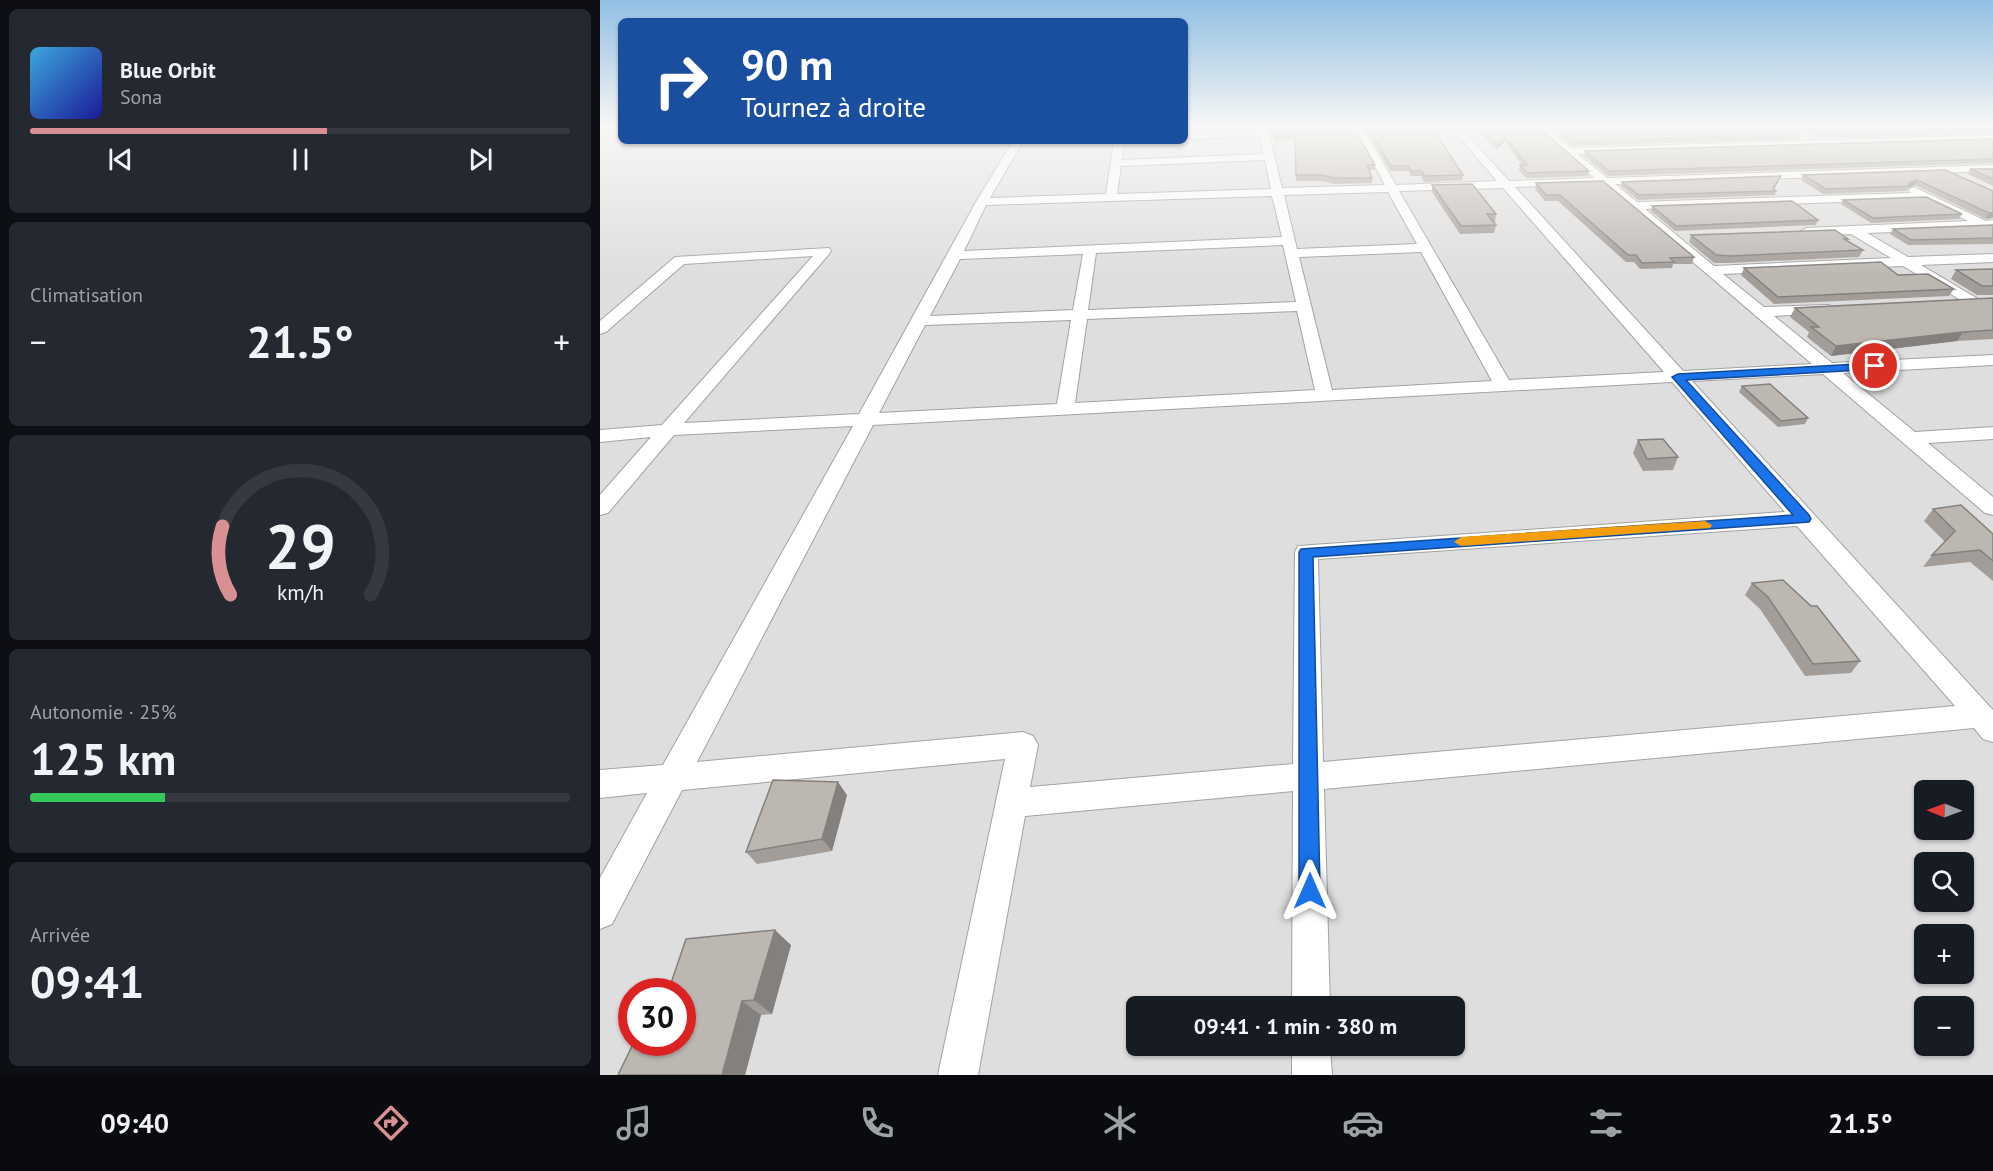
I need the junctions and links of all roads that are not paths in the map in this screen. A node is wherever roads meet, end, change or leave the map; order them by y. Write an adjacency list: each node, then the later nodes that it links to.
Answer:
1 (997, 176): 17 (street)
2 (1114, 176): 16 (street)
3 (1274, 176): 14 (street)
4 (1385, 176): 13 (street)
5 (1498, 176): 12 (street)
6 (1598, 176): 11 (street)
7 (1764, 176): 11 (street)
8 (1885, 176): 15 (street)
9 (1957, 176): 10 (street)
10 (1963, 179)
11 (1605, 182): 12 (street); 18 (street)
12 (1506, 185): 13 (street); 43 (street)
13 (1392, 189): 14 (street); 25 (street)
14 (1278, 192): 16 (street); 24 (street)
15 (1925, 196): 18 (street); 19 (street)
16 (1111, 198): 17 (street)
17 (982, 202): 27 (street)
18 (1635, 206): 23 (street)
19 (1990, 226): 20 (street)
20 (1853, 230): 21 (street); 29 (street)
21 (1796, 232)
22 (1694, 236): 23 (street)
23 (1671, 237): 30 (street)
24 (1290, 247): 25 (street); 26 (street); 34 (street)
25 (1426, 248): 44 (street)
26 (1090, 249): 27 (street); 38 (street)
27 (955, 255): 39 (street)
28 (1993, 258): 29 (street)
29 (1906, 261): 30 (street); 32 (street)
30 (1710, 270): 36 (street)
31 (1993, 300): 32 (street)
32 (1972, 302): 33 (street); 37 (street)
33 (1949, 303)
34 (1304, 306): 38 (street); 45 (street)
35 (1842, 308): 36 (street)
36 (1760, 312): 42 (street)
37 (1993, 314)
38 (1080, 315): 39 (street); 46 (street)
39 (919, 321): 47 (street)
40 (600, 329): 48 (street)
41 (1993, 360): 42 (street)
42 (1828, 369): 43 (street); 51 (street)
43 (1678, 377): 44 (street); 54 (street)
44 (1503, 386): 45 (street)
45 (1325, 396): 46 (street)
46 (1065, 409): 47 (street)
47 (866, 420): 48 (street); 57 (street)
48 (668, 430): 50 (street); 52 (street)
49 (1993, 433): 51 (street)
50 (600, 436)
51 (1910, 438): 53 (street)
52 (600, 508)
53 (1993, 508)
54 (1804, 519): 55 (street); 56 (street)
55 (1987, 723): 56 (street)
56 (1308, 776): 59 (street); 61 (street)
57 (673, 777): 58 (street); 59 (street); 60 (street)
58 (600, 784)
59 (1012, 803): 63 (street)
60 (600, 912)
61 (1311, 996)
62 (1311, 1056): 64 (street)
63 (958, 1075)
64 (1312, 1075)

